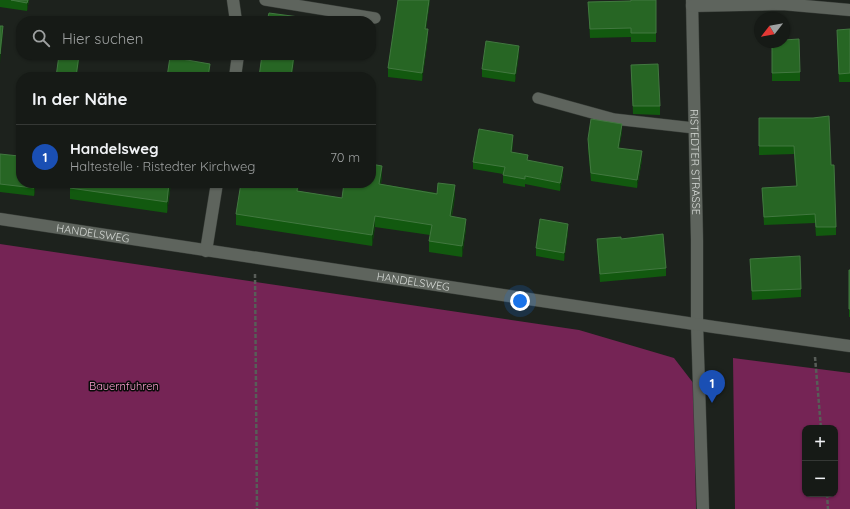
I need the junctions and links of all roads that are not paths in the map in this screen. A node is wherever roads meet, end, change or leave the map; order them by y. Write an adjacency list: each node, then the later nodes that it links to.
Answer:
1 (233, 0): 5 (street)
2 (265, 0): 6 (lane)
3 (692, 3): 4 (street); 10 (street, RISTEDTER STRASSE)
4 (850, 10)
5 (235, 16)
6 (363, 16)
7 (237, 60): 8 (street)
8 (236, 72)
9 (538, 98): 10 (lane)
10 (694, 128): 14 (street, RISTEDTER STRASSE)
11 (216, 188): 13 (street)
12 (0, 220): 13 (street, HANDELSWEG)
13 (206, 251): 14 (street, HANDELSWEG)
14 (697, 324): 15 (street, HANDELSWEG); 16 (street, RISTEDTER STRASSE)
15 (850, 346)
16 (703, 509)

